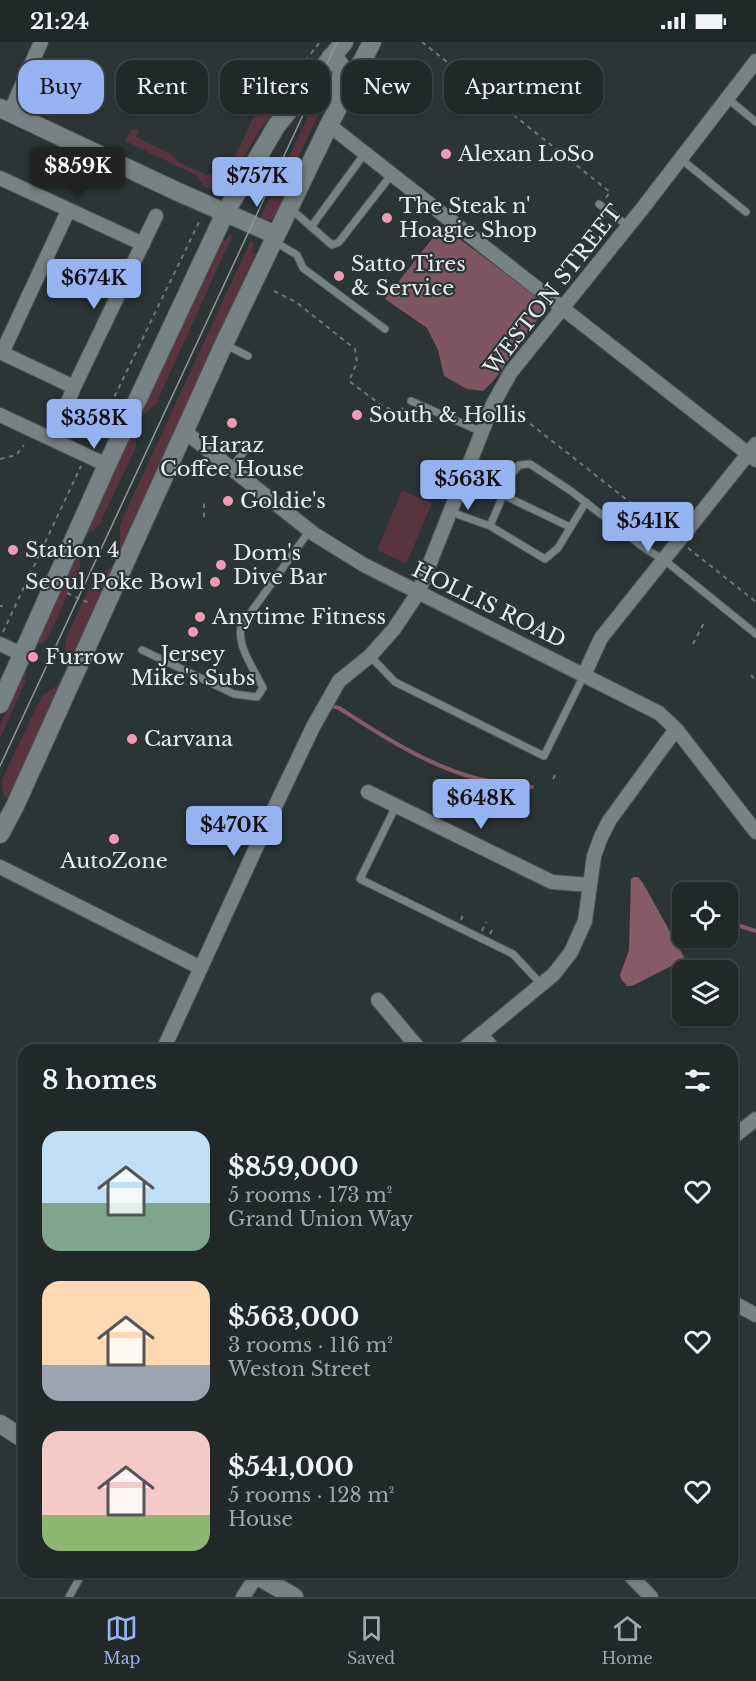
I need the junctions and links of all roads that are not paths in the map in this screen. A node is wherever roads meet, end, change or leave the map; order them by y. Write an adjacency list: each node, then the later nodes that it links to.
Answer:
1 (42, 42): 7 (street)
2 (344, 42): 4 (main road)
3 (372, 42): 9 (main road)
4 (331, 57): 15 (main road); 18 (main road)
5 (756, 61): 6 (street, WESTON STREET)
6 (727, 98): 8 (lane); 11 (street, WESTON STREET)
7 (5, 110): 18 (main road)
8 (756, 122)
9 (329, 125): 10 (street); 15 (main road)
10 (365, 153): 12 (street); 21 (lane)
11 (681, 159): 17 (lane); 20 (street, WESTON STREET)
12 (392, 174): 21 (lane); 24 (street)
13 (0, 178): 16 (street)
14 (600, 205): 20 (lane)
15 (289, 208): 21 (lane); 22 (main road)
16 (68, 211): 23 (street); 27 (street)
17 (746, 212)
18 (225, 213): 22 (main road); 37 (main road)
19 (156, 216): 23 (street)
20 (628, 226): 24 (street, WESTON STREET)
21 (311, 227)
22 (274, 238): 25 (lane); 26 (main road)
23 (143, 244): 29 (street)
24 (562, 308): 34 (street, WESTON STREET); 36 (street)
25 (385, 329)
26 (224, 344): 28 (lane); 33 (main road)
27 (1, 352): 29 (street)
28 (248, 356)
29 (74, 387): 32 (street)
30 (411, 401): 34 (lane)
31 (0, 415): 37 (street)
32 (62, 417)
33 (184, 430): 38 (street, HOLLIS ROAD); 58 (main road)
34 (482, 432): 41 (street, WESTON STREET)
35 (247, 448): 38 (lane)
36 (753, 452): 45 (street)
37 (107, 465): 50 (main road)
38 (231, 468): 44 (street, HOLLIS ROAD)
39 (503, 495): 40 (lane); 42 (lane); 43 (lane)
40 (585, 502): 43 (lane); 45 (lane)
41 (451, 512): 42 (lane); 46 (street, WESTON STREET)
42 (490, 526): 43 (lane)
43 (570, 527)
44 (310, 530): 46 (street, HOLLIS ROAD); 49 (lane)
45 (663, 559): 47 (lane); 52 (street)
46 (418, 593): 51 (street, WESTON STREET); 52 (street, HOLLIS ROAD)
47 (756, 634)
48 (0, 644): 50 (street)
49 (142, 650)
50 (22, 654): 53 (main road)
51 (370, 656): 52 (lane); 61 (street, WESTON STREET)
52 (584, 675): 54 (street, HOLLIS ROAD)
53 (0, 704)
54 (676, 729): 57 (street, HOLLIS ROAD); 60 (street)
55 (368, 792): 56 (street)
56 (396, 806): 60 (street); 62 (lane)
57 (756, 832)
58 (0, 834)
59 (0, 867): 61 (street)
60 (590, 885): 62 (street)
61 (201, 968): 65 (street)
62 (541, 984): 64 (street)
63 (378, 1000): 66 (street)
64 (481, 1034): 67 (street); 68 (street)
65 (166, 1044)
66 (415, 1044)
67 (469, 1044)
68 (489, 1044)
69 (756, 1119): 70 (street)
70 (738, 1133)
71 (738, 1305): 72 (street)
72 (756, 1315)
73 (0, 1424): 74 (main road)
74 (18, 1434)
75 (80, 1578): 79 (lane)
76 (252, 1578): 80 (street)
77 (263, 1578): 81 (main road)
78 (633, 1578): 82 (street)
79 (69, 1597)
80 (243, 1597)
81 (294, 1597)
82 (651, 1597)

